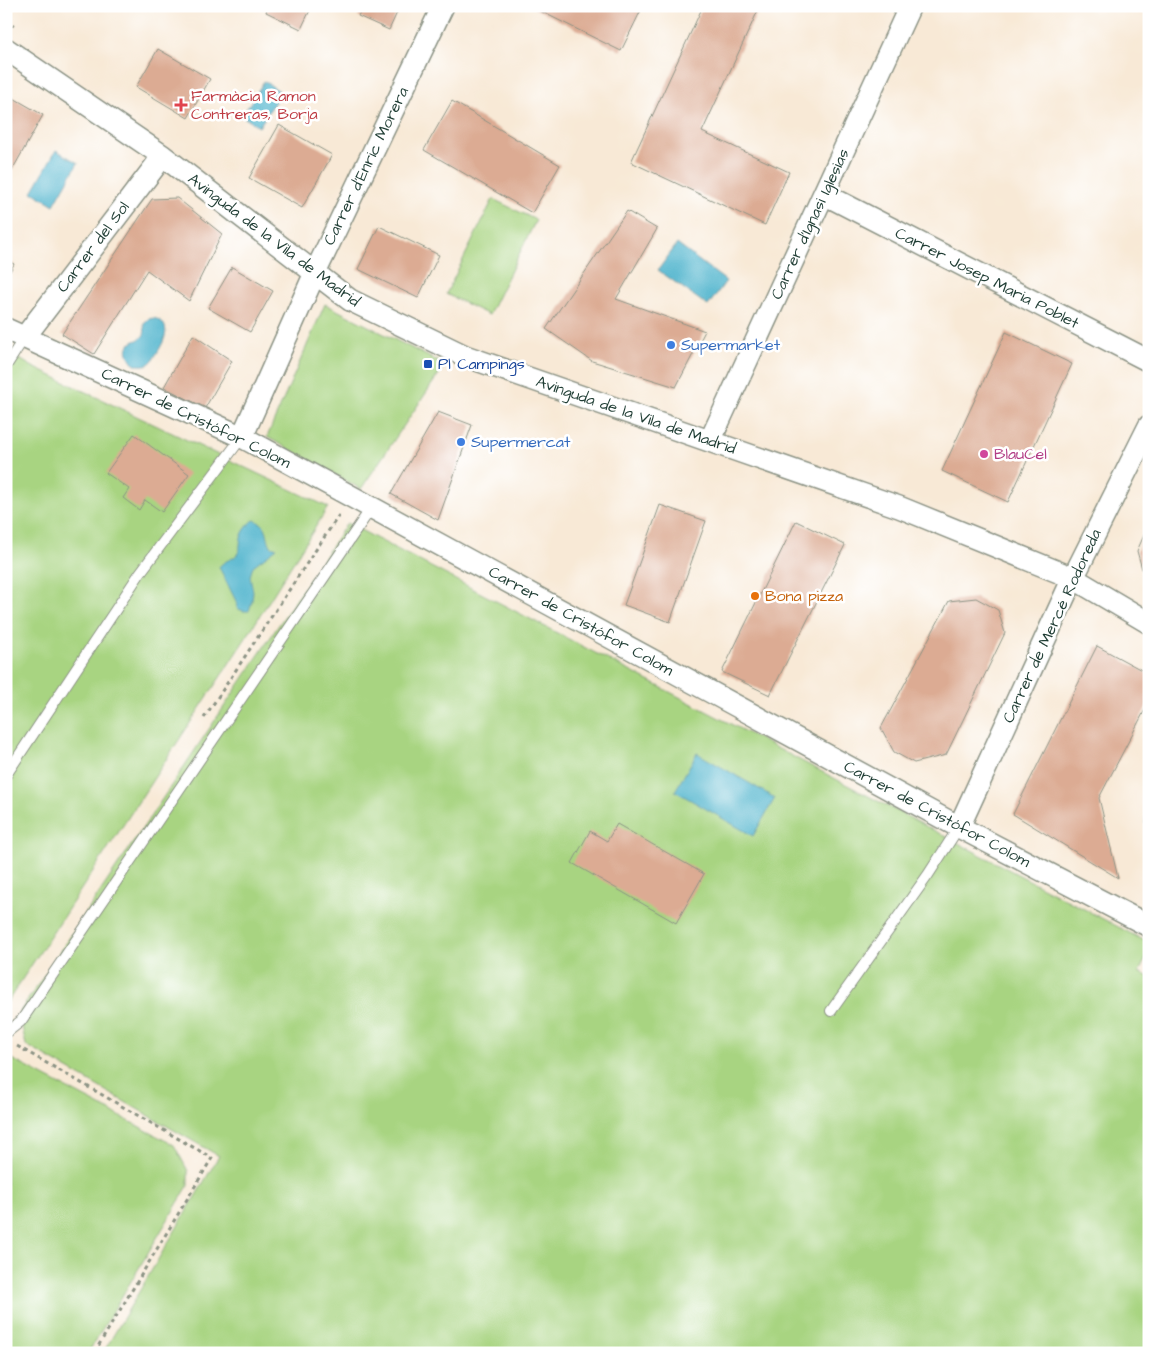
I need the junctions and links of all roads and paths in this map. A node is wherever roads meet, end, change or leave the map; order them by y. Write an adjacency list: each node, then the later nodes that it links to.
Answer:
1 (443, 6): 6 (street, Carrer d'Enric Morera)
2 (910, 6): 5 (street, Carrer d'Ignasi Iglesias)
3 (6, 49): 4 (street, Avinguda de la Vila de Madrid)
4 (163, 156): 6 (street, Avinguda de la Vila de Madrid); 7 (street, Carrer del Sol)
5 (824, 194): 8 (street, Carrer Josep Maria Poblet); 12 (street, Carrer d'Ignasi Iglesias)
6 (315, 273): 11 (street, Carrer d'Enric Morera); 12 (street, Avinguda de la Vila de Madrid)
7 (15, 334): 9 (lane); 11 (street, Carrer de Cristófor Colom)
8 (1149, 361)
9 (6, 366)
10 (1149, 426): 14 (street, Carrer de Mercé Rodoreda)
11 (242, 437): 13 (street, Carrer de Cristófor Colom); 16 (lane)
12 (710, 441): 14 (street, Avinguda de la Vila de Madrid)
13 (372, 507): 17 (street, Carrer de Cristófor Colom); 20 (lane)
14 (1073, 578): 15 (street, Avinguda de la Vila de Madrid); 17 (street, Carrer de Mercé Rodoreda)
15 (1149, 623)
16 (6, 775)
17 (959, 827): 18 (street, Carrer de Cristófor Colom); 19 (lane)
18 (1149, 926)
19 (831, 1011)
20 (6, 1033)
21 (15, 1045): 22 (path)
22 (94, 1353)

